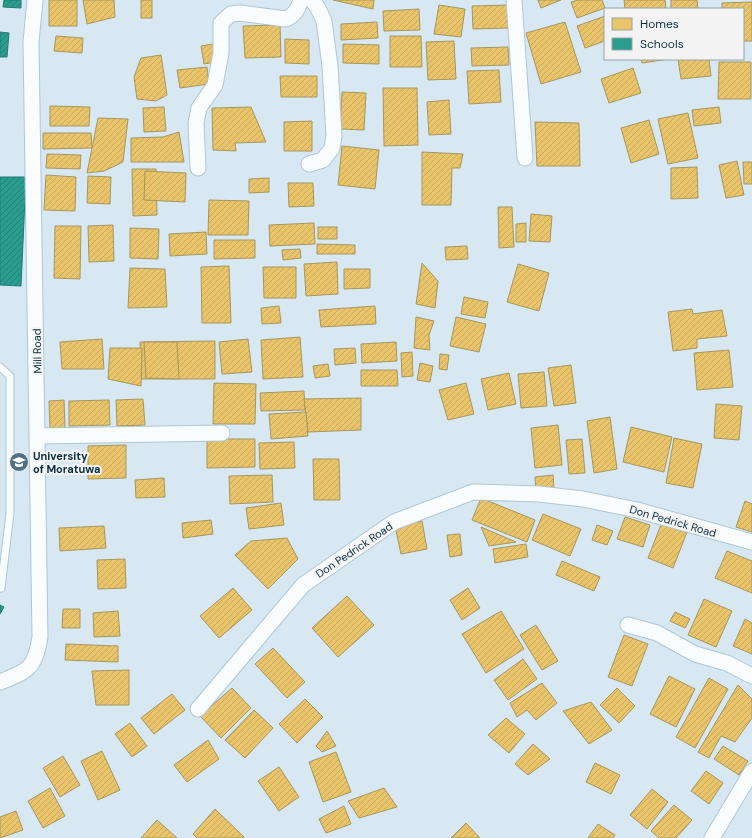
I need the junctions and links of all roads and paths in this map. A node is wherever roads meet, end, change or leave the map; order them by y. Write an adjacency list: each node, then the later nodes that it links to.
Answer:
1 (35, 0): 10 (street, Mill Road)
2 (301, 0): 7 (street)
3 (312, 0): 6 (street)
4 (514, 0): 5 (street)
5 (525, 158)
6 (309, 164)
7 (198, 168)
8 (0, 367): 12 (lane)
9 (222, 433): 10 (street)
10 (38, 436): 15 (street, Mill Road)
11 (752, 542): 16 (street, Don Pedrick Road)
12 (1, 588)
13 (628, 625): 14 (street)
14 (752, 676)
15 (0, 682)
16 (198, 709)
17 (752, 771): 18 (street)
18 (712, 838)

